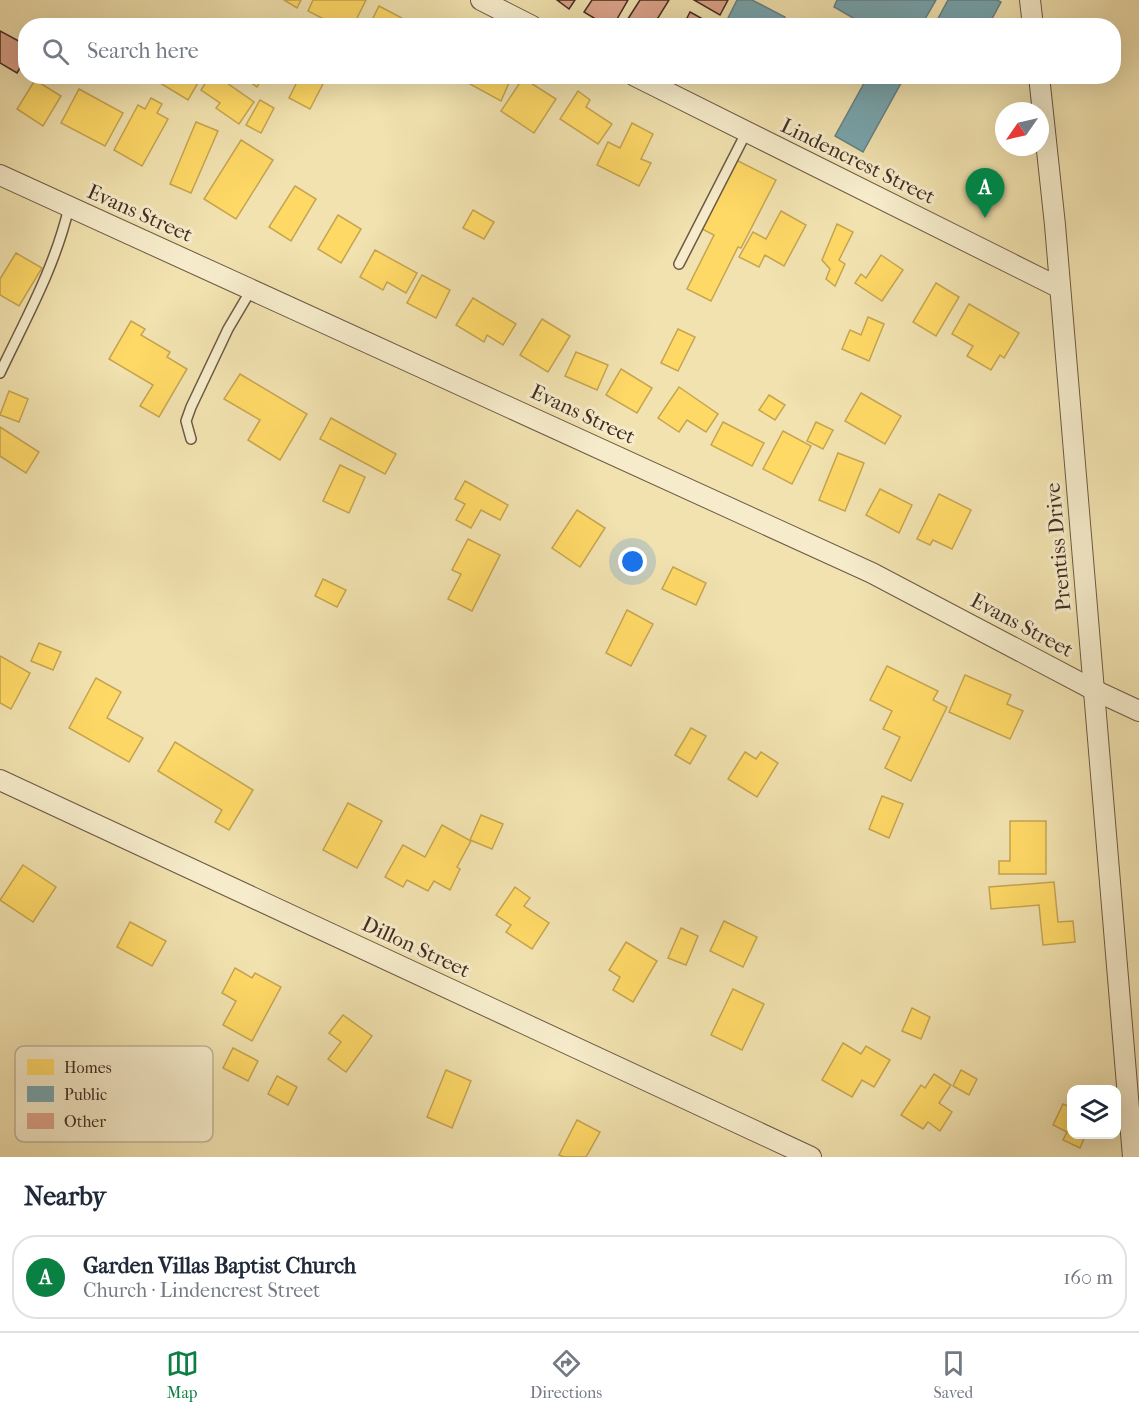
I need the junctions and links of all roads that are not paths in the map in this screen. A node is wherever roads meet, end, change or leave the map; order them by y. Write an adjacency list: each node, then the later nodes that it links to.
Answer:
1 (481, 0): 3 (street)
2 (1030, 0): 4 (street)
3 (516, 18)
4 (1032, 18)
5 (650, 84): 7 (street, Lindencrest Street)
6 (1040, 84): 11 (street, Prentiss Drive)
7 (746, 133): 10 (lane); 11 (street, Lindencrest Street)
8 (0, 175): 9 (street, Evans Street)
9 (69, 207): 12 (street, Evans Street); 13 (lane)
10 (679, 264)
11 (1060, 288): 15 (street, Prentiss Drive)
12 (251, 290): 14 (lane); 15 (street, Evans Street)
13 (0, 373)
14 (191, 439)
15 (1094, 690): 16 (street, Evans Street); 19 (street, Prentiss Drive)
16 (1139, 711)
17 (0, 780): 18 (street, Dillon Street)
18 (811, 1157)
19 (1133, 1157)

